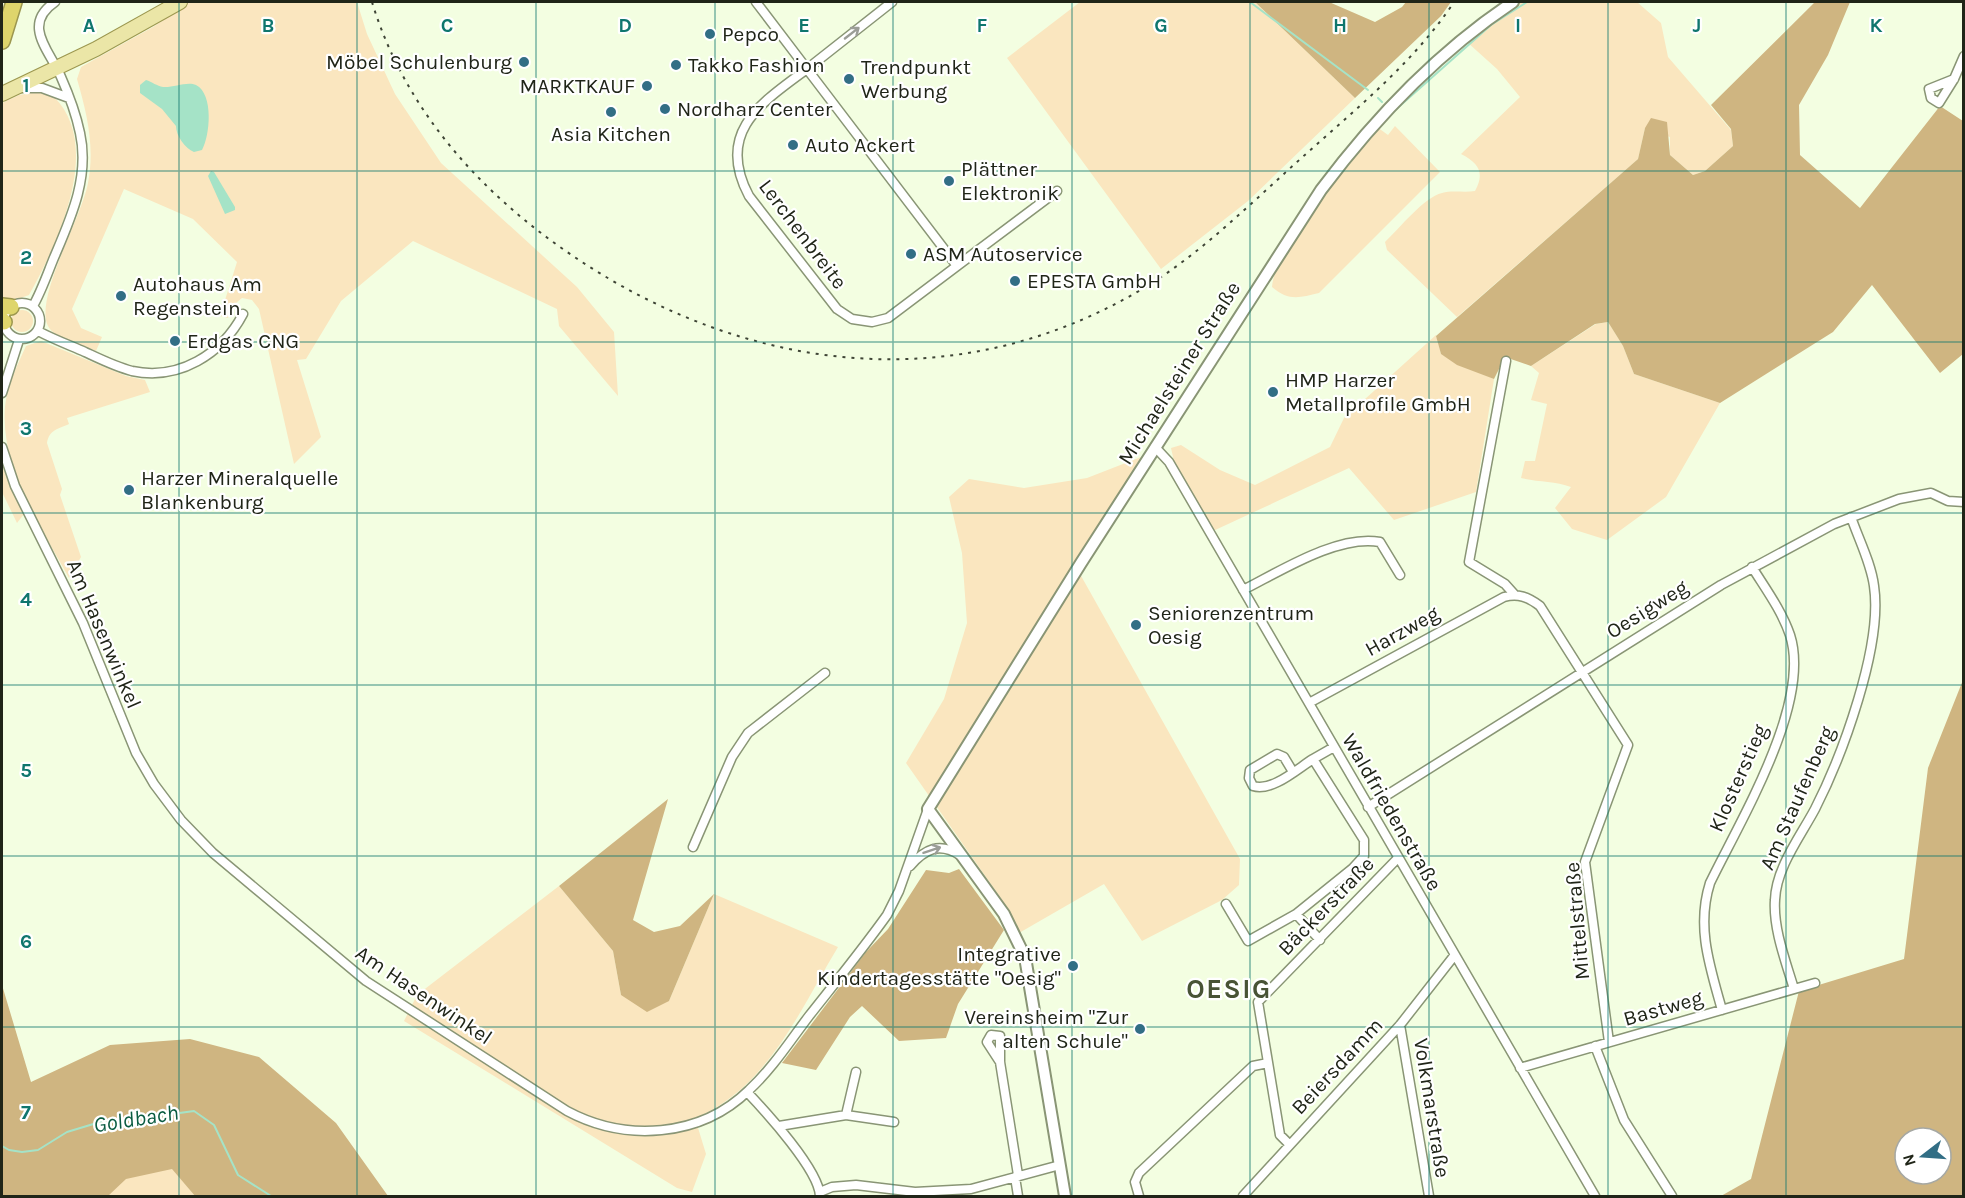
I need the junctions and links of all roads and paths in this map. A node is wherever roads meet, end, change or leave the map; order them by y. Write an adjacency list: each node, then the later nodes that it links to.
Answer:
1 (14, 2): 7 (highway)
2 (55, 2): 9 (street)
3 (180, 2): 9 (main road)
4 (756, 2): 10 (street)
5 (892, 2): 10 (street, Lerchenbreite, one-way to 5)
6 (1513, 2): 25 (street, Michaelsteiner Straße)
7 (2, 41)
8 (1964, 56): 11 (street)
9 (57, 69): 12 (main road); 13 (street)
10 (807, 69): 15 (street); 15 (street, Lerchenbreite)
11 (1954, 79)
12 (7, 92): 13 (street)
13 (69, 98): 17 (street)
14 (1057, 191): 15 (street, Lerchenbreite)
15 (957, 266)
16 (6, 306): 17 (street); 19 (street)
17 (33, 306): 20 (street)
18 (243, 314): 20 (street)
19 (3, 321): 21 (street)
20 (38, 331): 21 (street)
21 (19, 340): 23 (street)
22 (1506, 361): 31 (street)
23 (2, 393)
24 (2, 447): 58 (street, Am Hasenwinkel)
25 (1155, 447): 30 (street, Waldfriedenstraße); 39 (street, Michaelsteiner Straße)
26 (1964, 501): 27 (street, Oesigweg)
27 (1851, 517): 28 (street, Oesigweg); 49 (street, Am Staufenberg)
28 (1752, 567): 32 (street, Oesigweg); 50 (street, Klosterstieg)
29 (1400, 575): 30 (street)
30 (1243, 590): 34 (street, Waldfriedenstraße)
31 (1514, 594): 32 (street); 34 (street, Harzweg)
32 (1582, 672): 38 (street, Oesigweg); 52 (street, Mittelstraße)
33 (825, 673): 40 (street)
34 (1309, 703): 35 (street, Waldfriedenstraße)
35 (1334, 747): 36 (street); 38 (street, Waldfriedenstraße)
36 (1313, 759): 37 (street); 45 (street)
37 (1293, 772): 37 (street)
38 (1368, 807): 42 (street, Waldfriedenstraße)
39 (928, 808): 41 (street); 43 (street, Am Hasenwinkel)
40 (693, 847)
41 (960, 855): 43 (street, one-way to 41); 63 (street)
42 (1397, 859): 46 (street, Bäckerstraße); 47 (street, Waldfriedenstraße)
43 (908, 868): 58 (street, Am Hasenwinkel)
44 (1226, 904): 45 (street)
45 (1296, 914): 46 (street)
46 (1320, 940): 55 (street, Bäckerstraße)
47 (1454, 956): 51 (street, Beiersdamm); 56 (street, Waldfriedenstraße)
48 (1815, 983): 49 (street, Bastweg)
49 (1794, 989): 50 (street, Bastweg)
50 (1722, 1010): 52 (street, Bastweg)
51 (1400, 1024): 62 (street, Beiersdamm); 70 (street, Volkmarstraße)
52 (1609, 1042): 53 (street, Bastweg)
53 (1595, 1046): 56 (street, Bastweg); 72 (street)
54 (1000, 1062): 64 (street)
55 (1268, 1063): 62 (street, Bäckerstraße); 68 (street)
56 (1520, 1068): 71 (street, Waldfriedenstraße)
57 (856, 1072): 59 (street)
58 (747, 1092): 61 (street)
59 (846, 1115): 60 (street); 61 (street)
60 (894, 1122)
61 (779, 1126): 65 (street)
62 (1289, 1144): 69 (street, Beiersdamm)
63 (1060, 1166): 64 (street); 67 (street)
64 (1017, 1176): 65 (street); 66 (street)
65 (820, 1194)
66 (1018, 1197)
67 (1065, 1197)
68 (1139, 1197)
69 (1243, 1197)
70 (1429, 1197)
71 (1595, 1197)
72 (1672, 1197)

